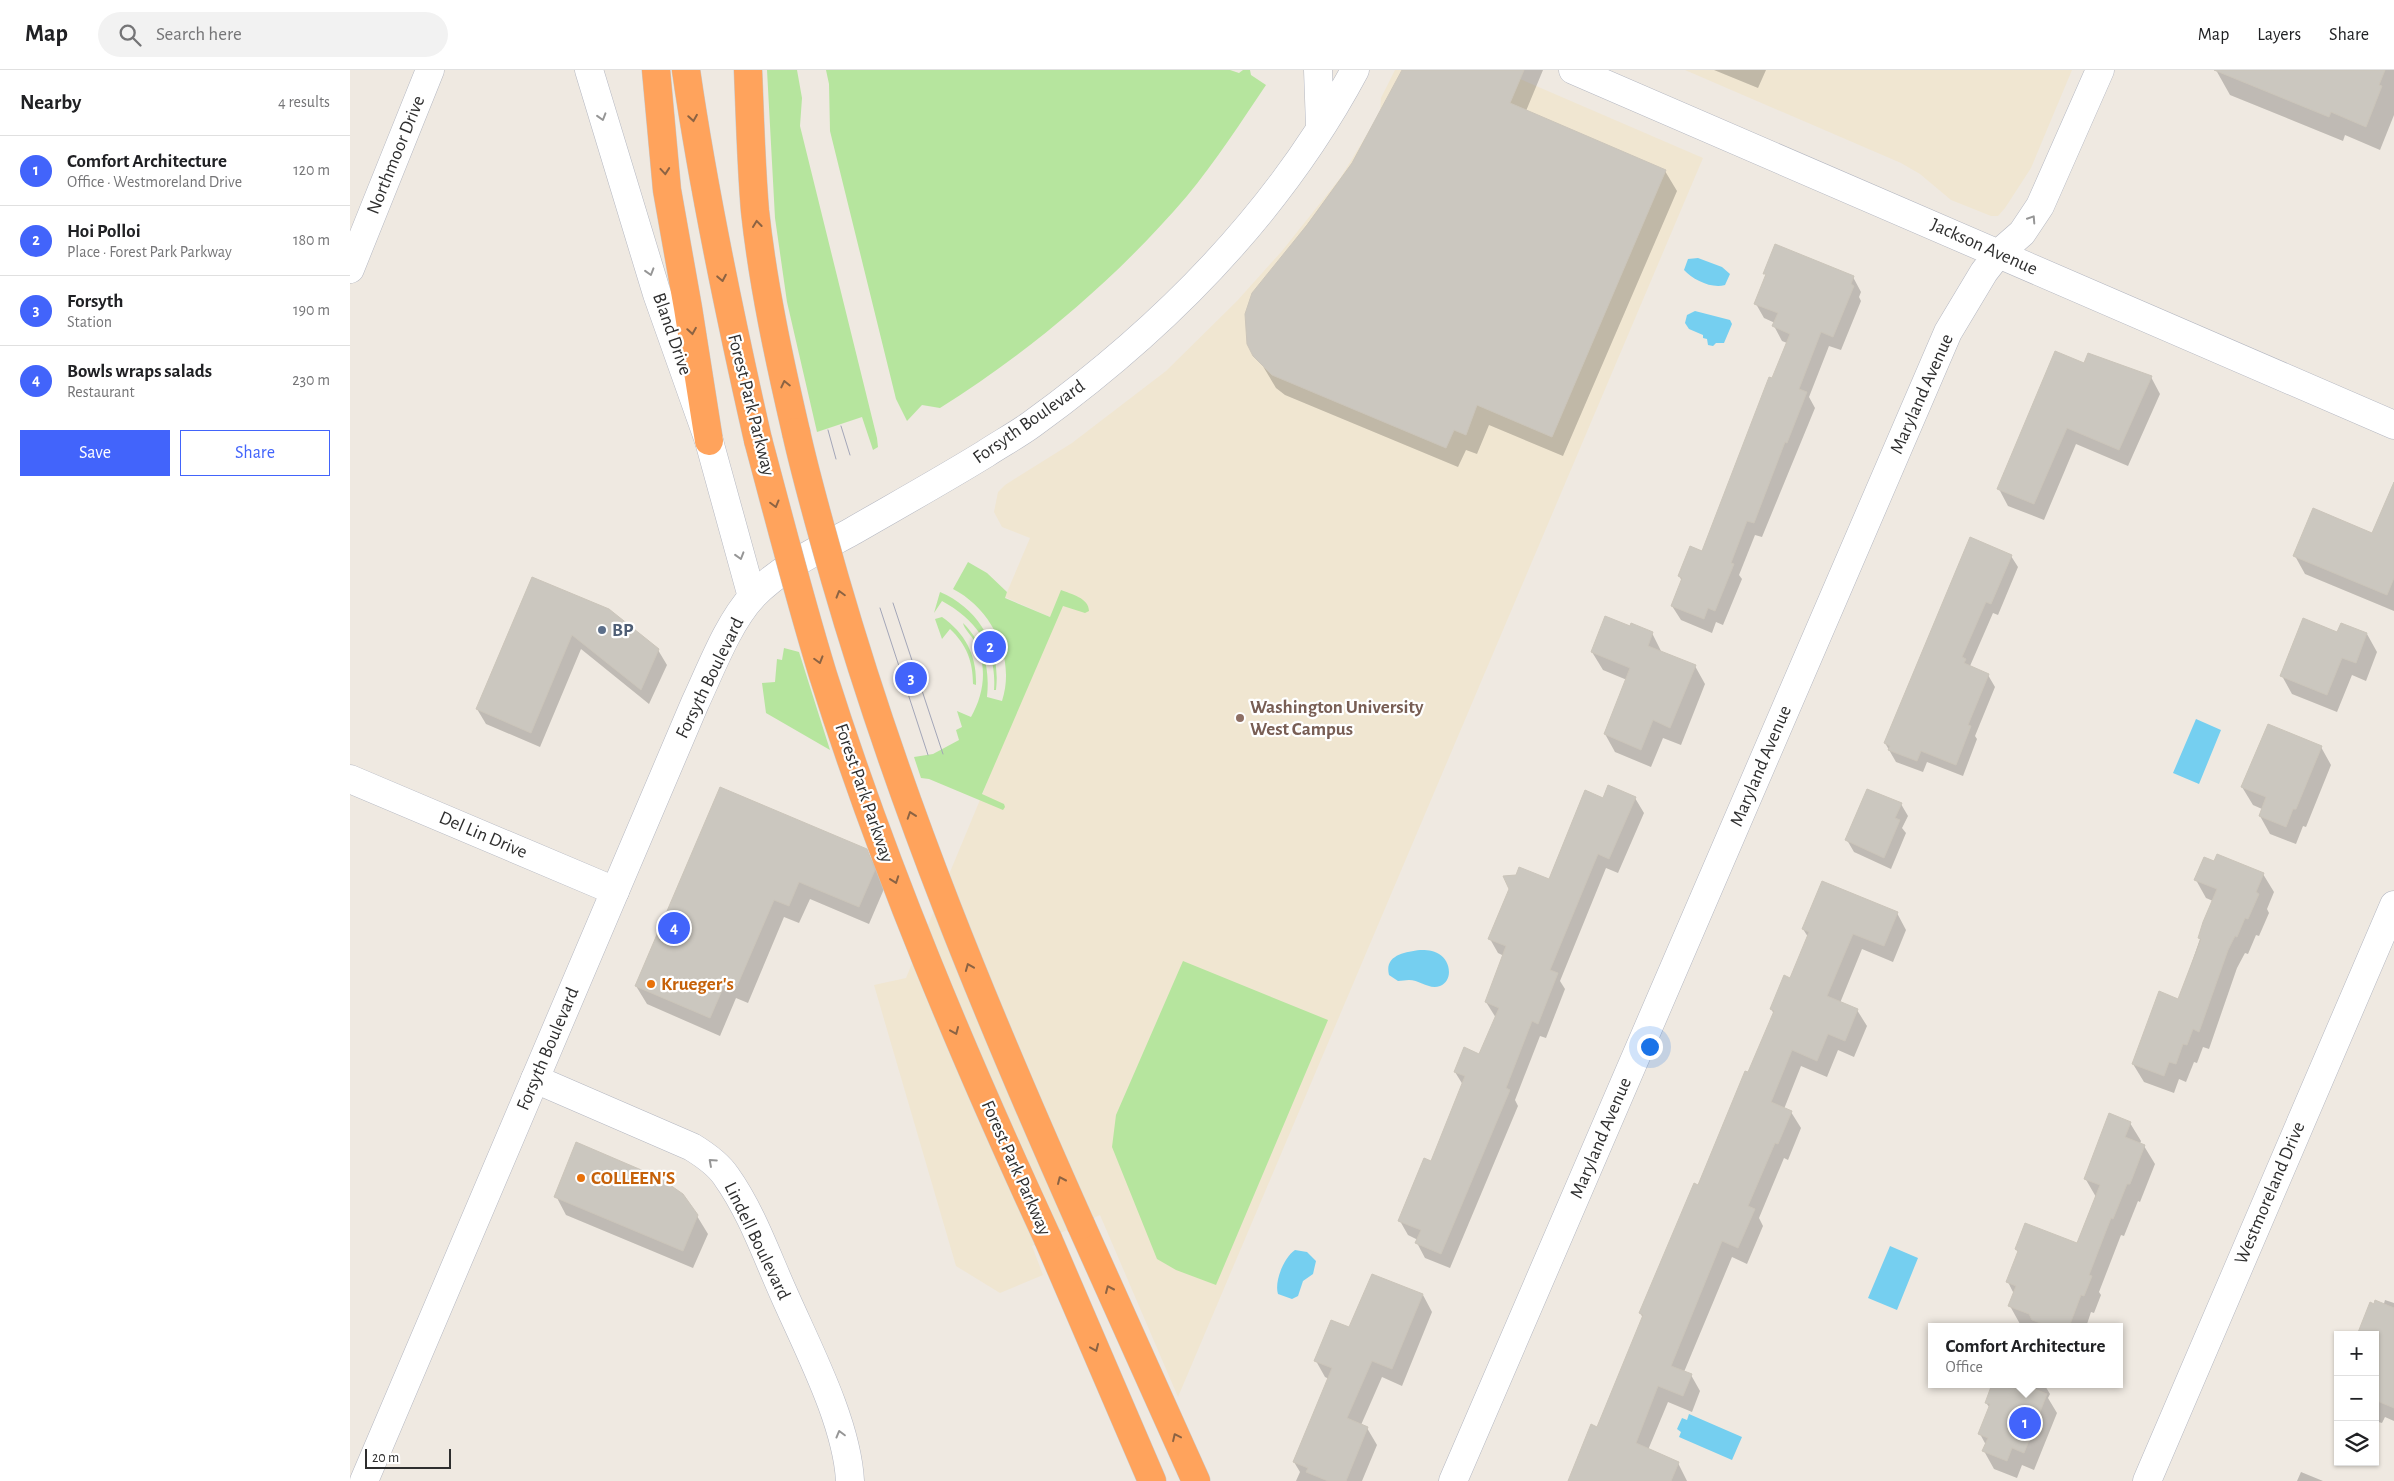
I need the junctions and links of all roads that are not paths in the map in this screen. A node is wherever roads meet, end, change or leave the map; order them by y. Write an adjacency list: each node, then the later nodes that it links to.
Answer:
1 (430, 70): 12 (street, Northmoor Drive)
2 (656, 70): 14 (highway, one-way to 14)
3 (686, 70): 22 (highway, Forest Park Parkway, one-way to 22, bridge)
4 (748, 70): 23 (highway, Forest Park Parkway, one-way to 4, bridge)
5 (1318, 70): 10 (street)
6 (1355, 70): 10 (street, Forsyth Boulevard)
7 (1573, 70): 11 (street, Jackson Avenue)
8 (2100, 70): 11 (street, Maryland Avenue, one-way to 8)
9 (588, 71): 14 (street, Bland Drive, one-way to 14)
10 (1320, 126): 15 (street, Forsyth Boulevard)
11 (1998, 254): 13 (street, Jackson Avenue); 24 (street, Maryland Avenue)
12 (350, 268)
13 (2394, 425)
14 (709, 441): 15 (street, Bland Drive, one-way to 15)
15 (752, 597): 17 (street, Forsyth Boulevard)
16 (350, 779): 17 (street, Del Lin Drive)
17 (615, 891): 19 (street, Forsyth Boulevard)
18 (2394, 905): 25 (street, Westmoreland Drive)
19 (535, 1079): 20 (street, Forsyth Boulevard); 21 (street, Lindell Boulevard, one-way to 19)
20 (364, 1481)
21 (850, 1481)
22 (1152, 1481)
23 (1196, 1481)
24 (1453, 1481)
25 (2147, 1481)

